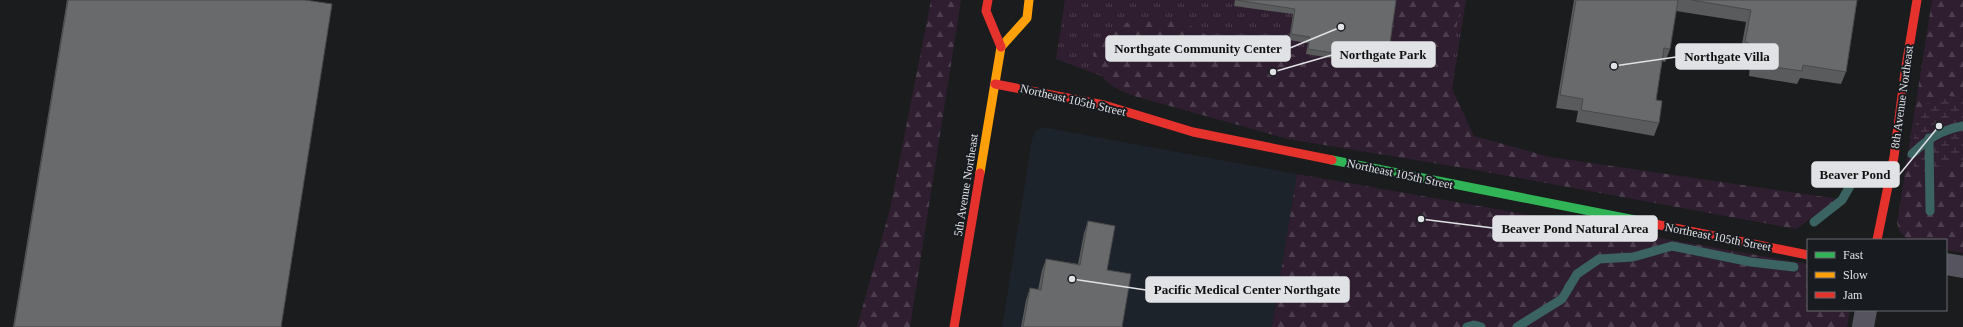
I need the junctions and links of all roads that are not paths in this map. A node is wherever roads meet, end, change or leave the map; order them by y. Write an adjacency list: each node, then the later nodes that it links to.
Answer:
1 (988, 0): 4 (street)
2 (1029, 0): 4 (street)
3 (1917, 0): 6 (street, 8th Avenue Northeast)
4 (1001, 47): 5 (street, 5th Avenue Northeast)
5 (995, 84): 7 (street, Northeast 105th Street); 11 (street, 5th Avenue Northeast)
6 (1878, 239)
7 (1807, 255)
8 (1947, 264): 9 (street)
9 (1963, 267)
10 (1866, 311): 12 (street)
11 (954, 327)
12 (1863, 327)

